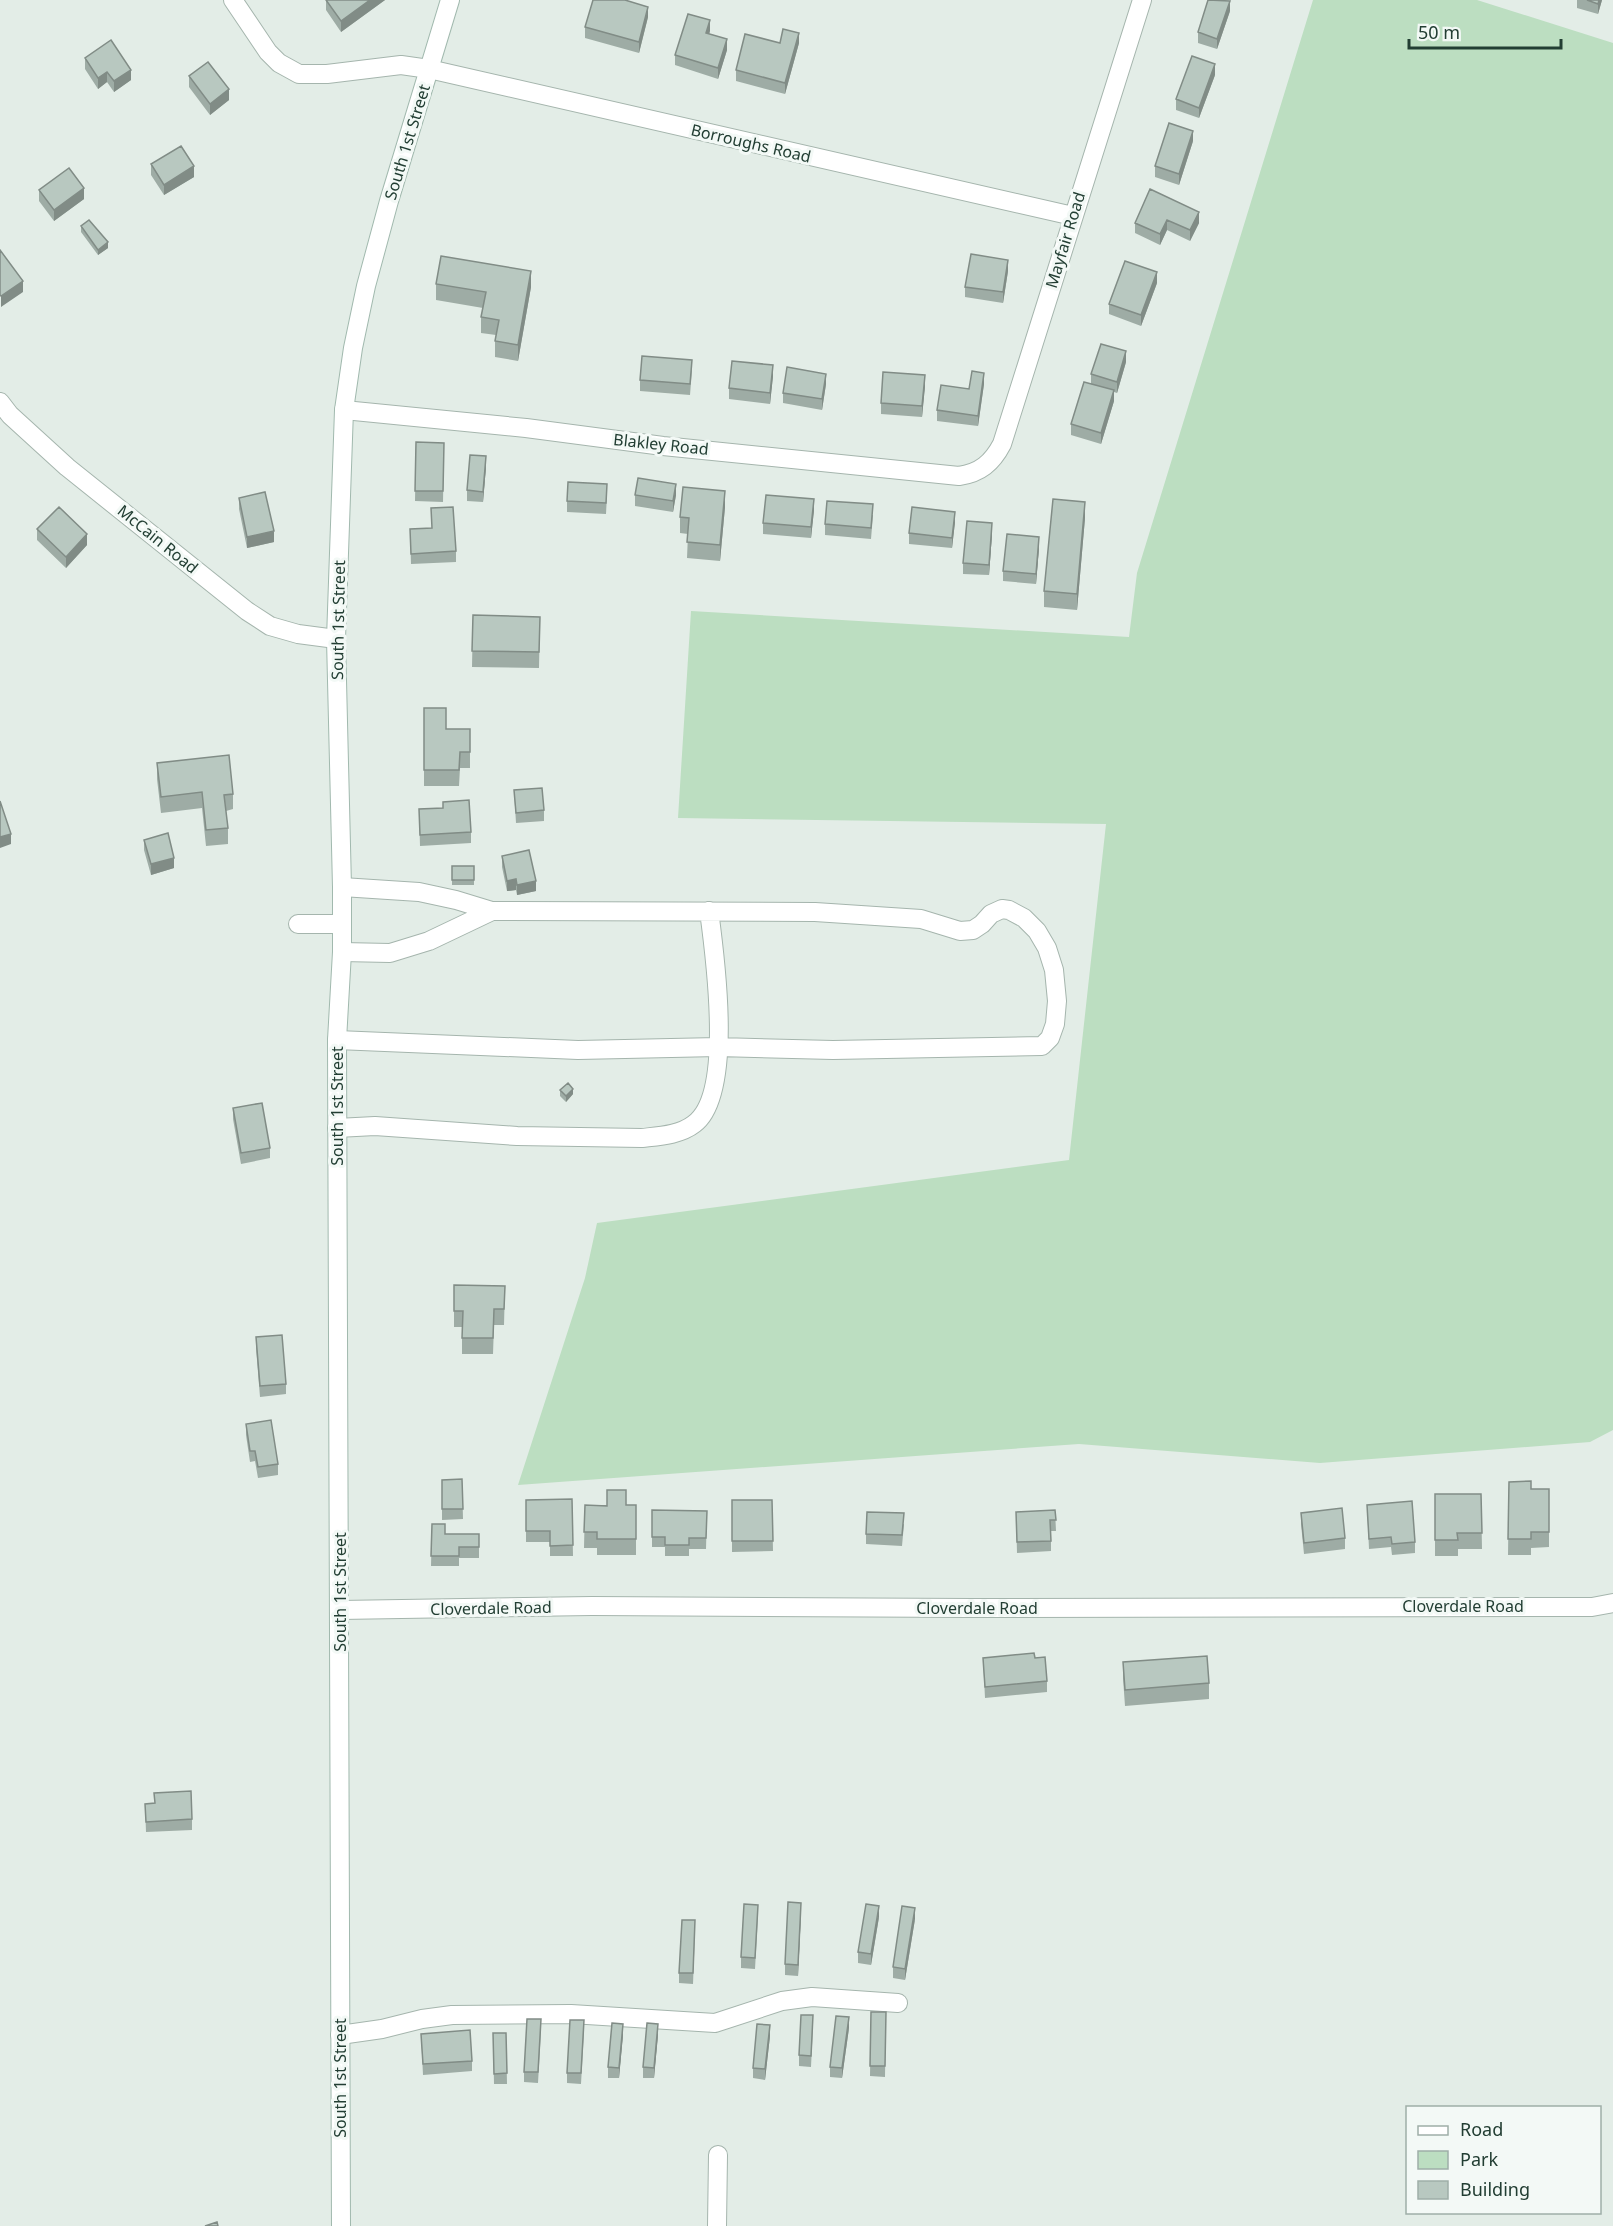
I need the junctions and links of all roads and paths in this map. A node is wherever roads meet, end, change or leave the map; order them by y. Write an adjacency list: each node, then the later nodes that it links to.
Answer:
1 (233, 0): 4 (street, Borroughs Road)
2 (450, 0): 4 (street, South 1st Street)
3 (1142, 0): 5 (street, Mayfair Road)
4 (429, 69): 5 (street, Borroughs Road); 6 (street, South 1st Street)
5 (1073, 216): 8 (street, Mayfair Road)
6 (344, 410): 8 (street, Blakley Road); 9 (street, South 1st Street)
7 (3, 411): 9 (street, McCain Road)
8 (977, 472)
9 (336, 639): 10 (street, South 1st Street)
10 (342, 887): 11 (street); 14 (street, South 1st Street)
11 (492, 911): 12 (street); 15 (street)
12 (708, 911): 17 (street); 17 (street)
13 (298, 924): 14 (street)
14 (342, 924): 15 (street, South 1st Street)
15 (342, 952): 16 (street, South 1st Street)
16 (337, 1040): 17 (street); 18 (street, South 1st Street)
17 (718, 1047): 18 (street)
18 (337, 1128): 20 (street, South 1st Street)
19 (1613, 1603): 20 (street, Cloverdale Road)
20 (340, 1610): 22 (street, South 1st Street)
21 (898, 2002): 22 (street)
22 (340, 2035): 24 (street, South 1st Street)
23 (718, 2155): 25 (street)
24 (341, 2226)
25 (717, 2226)

